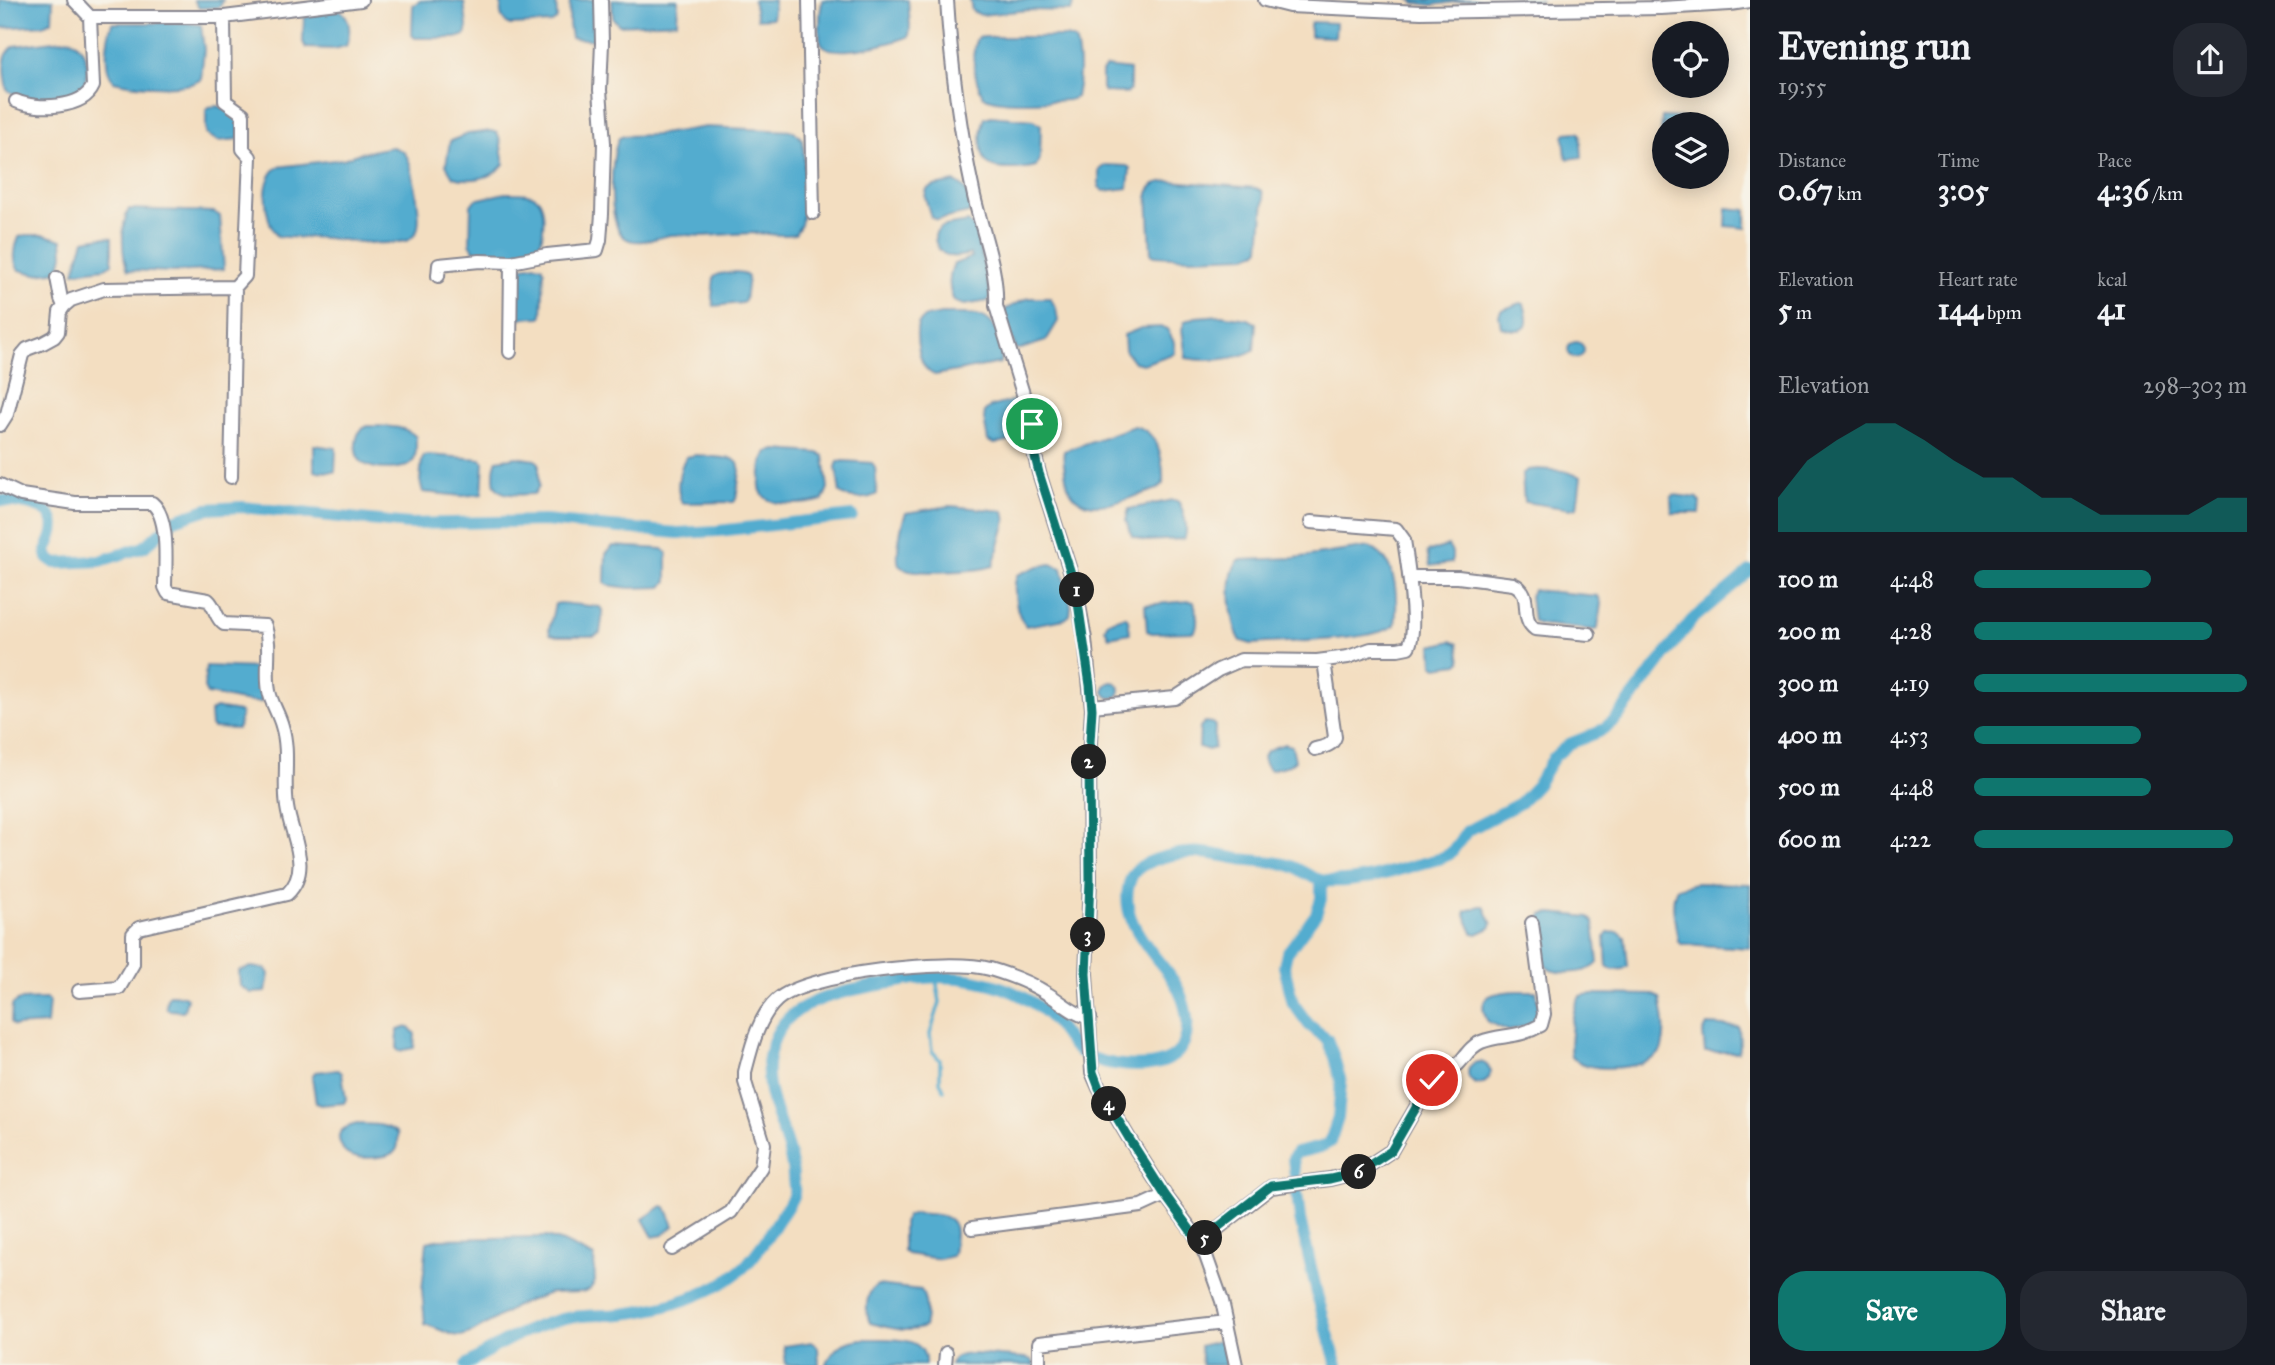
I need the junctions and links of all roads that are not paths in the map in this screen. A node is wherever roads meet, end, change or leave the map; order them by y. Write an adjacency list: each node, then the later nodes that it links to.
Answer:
1 (74, 0): 9 (street)
2 (361, 0): 10 (street)
3 (601, 0): 13 (street)
4 (808, 0): 12 (street)
5 (947, 0): 27 (street)
6 (1265, 0): 8 (street)
7 (1750, 1): 8 (street)
8 (1402, 6)
9 (90, 17): 10 (street); 11 (street)
10 (224, 17): 16 (street)
11 (16, 100)
12 (813, 213)
13 (511, 262): 14 (street); 18 (street)
14 (438, 276)
15 (57, 278): 17 (street)
16 (235, 287): 17 (street); 21 (street)
17 (64, 306): 19 (street)
18 (510, 352)
19 (7, 383): 20 (street)
20 (0, 425)
21 (231, 477)
22 (0, 485): 30 (street)
23 (1311, 522): 24 (street)
24 (1409, 577): 25 (street); 26 (street)
25 (1589, 634)
26 (1324, 661): 27 (street); 28 (street)
27 (1092, 706): 31 (street)
28 (1315, 749)
29 (1532, 923): 34 (street)
30 (79, 991)
31 (1090, 1018): 32 (street); 35 (street)
32 (1165, 1195): 33 (street); 34 (street)
33 (972, 1228)
34 (1199, 1242): 36 (street)
35 (672, 1249)
36 (1227, 1322): 37 (street); 38 (street)
37 (1039, 1365)
38 (1237, 1365)

